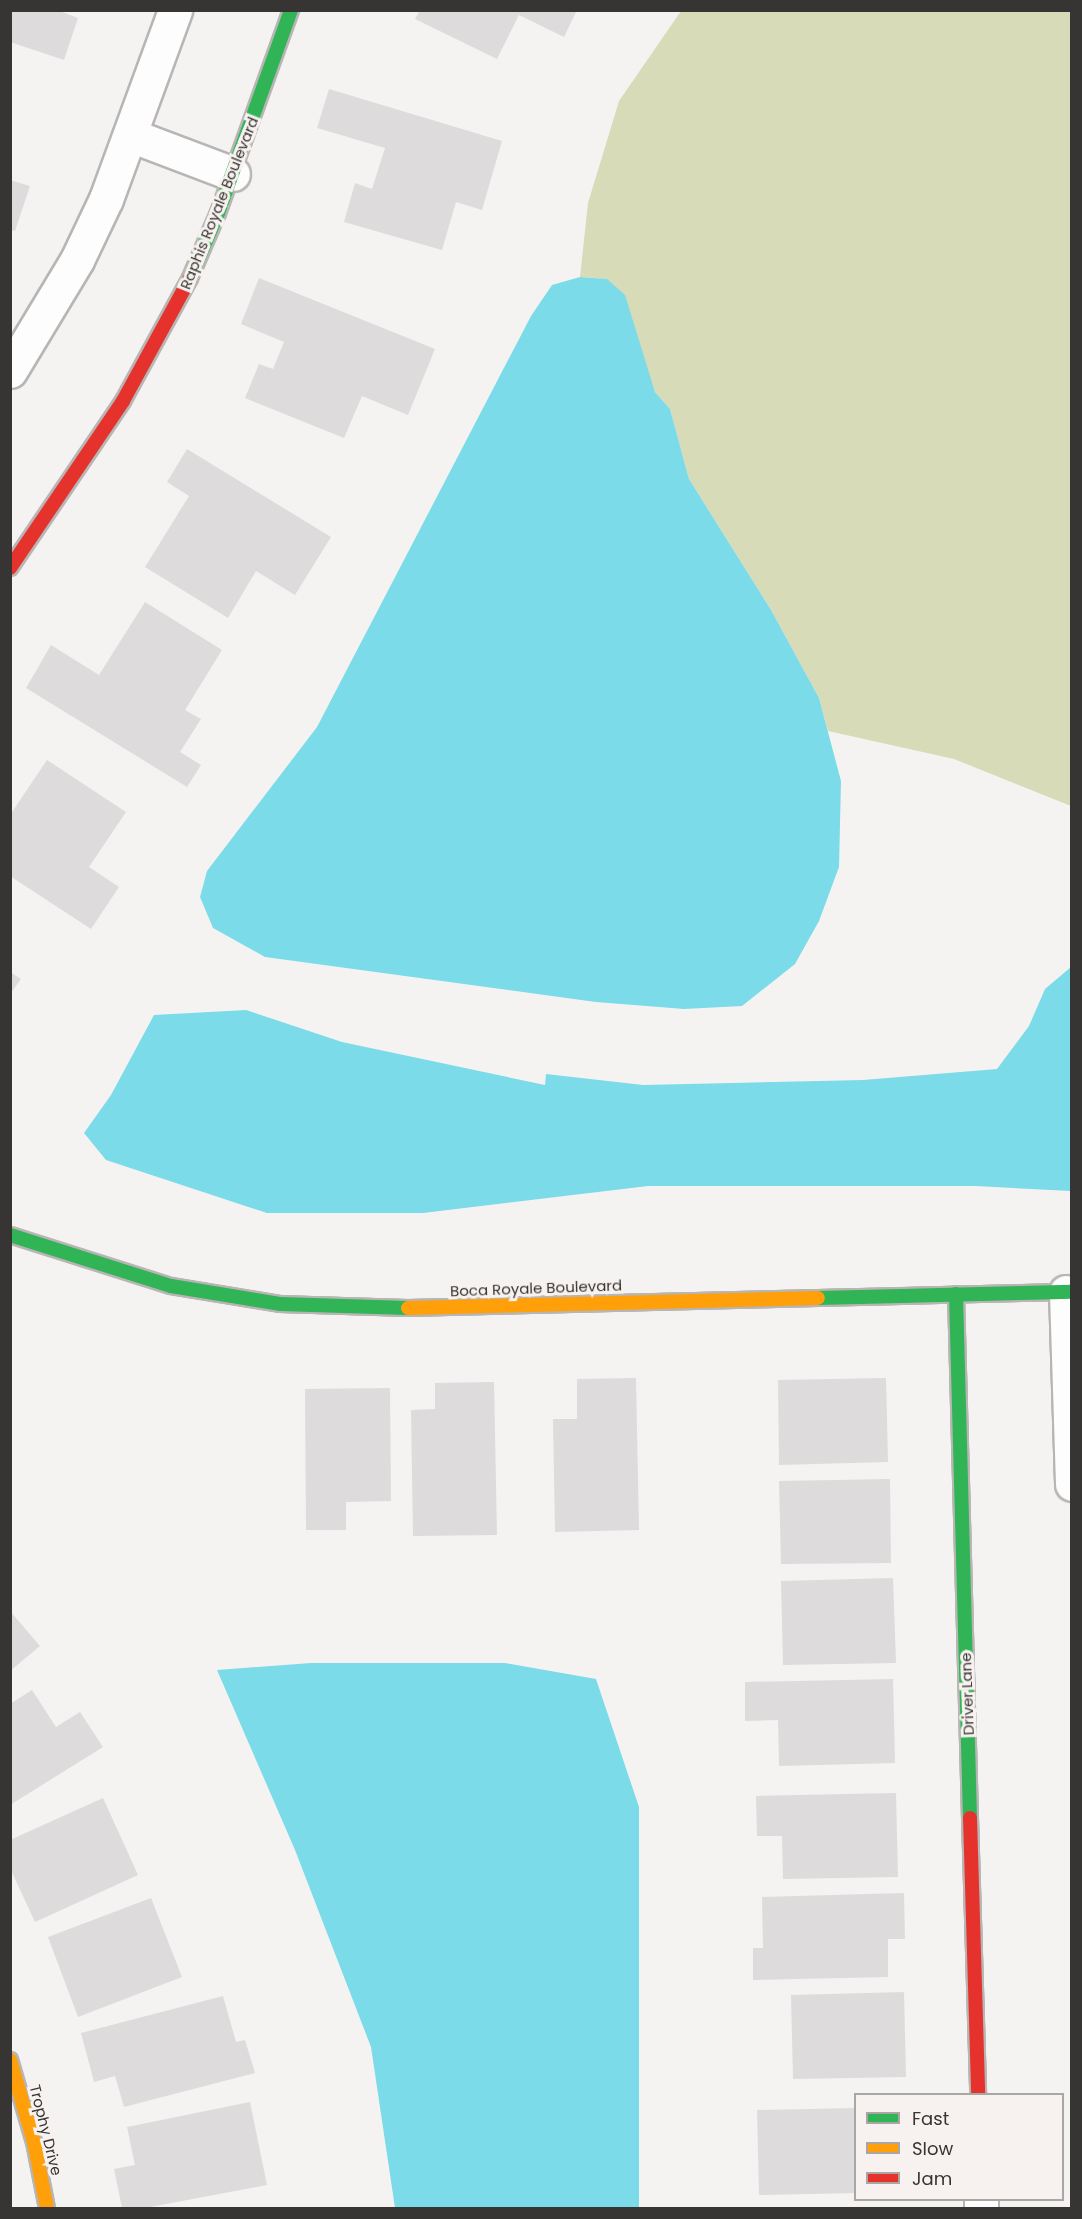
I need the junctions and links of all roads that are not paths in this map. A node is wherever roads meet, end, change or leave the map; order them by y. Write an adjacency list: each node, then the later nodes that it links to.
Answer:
1 (175, 10): 3 (street)
2 (291, 10): 4 (street, Raphis Royale Boulevard)
3 (130, 135): 4 (street); 5 (street)
4 (233, 174): 6 (street, Raphis Royale Boulevard)
5 (10, 371)
6 (10, 568)
7 (10, 1235): 9 (street, Boca Royale Boulevard)
8 (1069, 1292): 9 (street, Boca Royale Boulevard); 10 (street)
9 (956, 1294): 12 (street, Driver Lane)
10 (1071, 1484)
11 (10, 2060): 13 (street, Trophy Drive)
12 (978, 2093)
13 (47, 2208)

